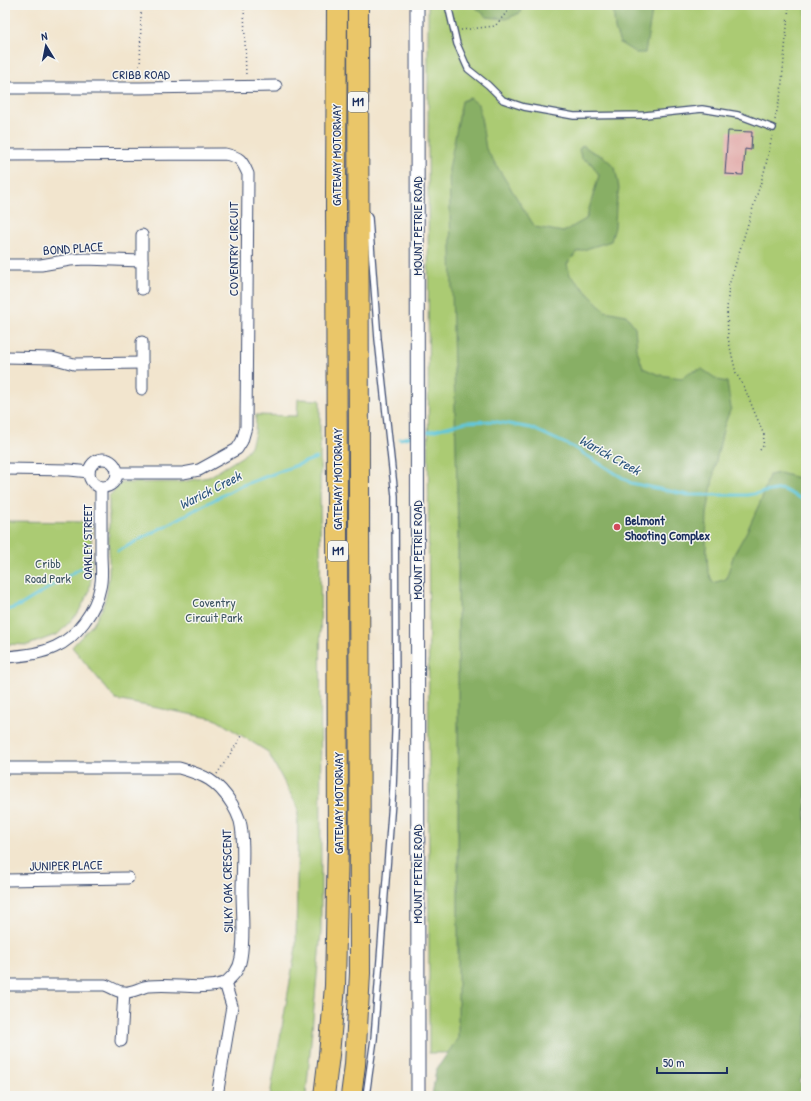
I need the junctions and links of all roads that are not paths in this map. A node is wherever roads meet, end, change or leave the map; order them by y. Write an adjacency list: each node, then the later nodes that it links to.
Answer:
1 (337, 5): 31 (highway, GATEWAY MOTORWAY / M1)
2 (358, 5): 9 (highway, GATEWAY MOTORWAY / M1)
3 (417, 5): 34 (street, MOUNT PETRIE ROAD)
4 (448, 5): 7 (lane)
5 (276, 86): 6 (street, CRIBB ROAD)
6 (5, 88)
7 (773, 128)
8 (5, 155): 20 (street, COVENTRY CIRCUIT)
9 (358, 199): 32 (highway, GATEWAY MOTORWAY / M1); 33 (lane)
10 (142, 236): 11 (street)
11 (142, 261): 12 (street, BOND PLACE); 13 (street)
12 (5, 265)
13 (142, 289)
14 (142, 342): 16 (street)
15 (5, 357): 16 (street)
16 (142, 363): 17 (street)
17 (142, 389)
18 (5, 469): 19 (street)
19 (89, 472): 20 (street); 21 (street)
20 (117, 473): 21 (street)
21 (101, 487): 22 (street, OAKLEY STREET)
22 (5, 657)
23 (5, 768): 26 (street, SILKY OAK CRESCENT)
24 (128, 878): 25 (street, JUNIPER PLACE)
25 (5, 880)
26 (225, 983): 28 (street); 30 (street)
27 (5, 986): 28 (street)
28 (124, 992): 29 (street)
29 (121, 1041)
30 (217, 1096)
31 (324, 1096)
32 (351, 1096)
33 (366, 1096)
34 (418, 1096)

